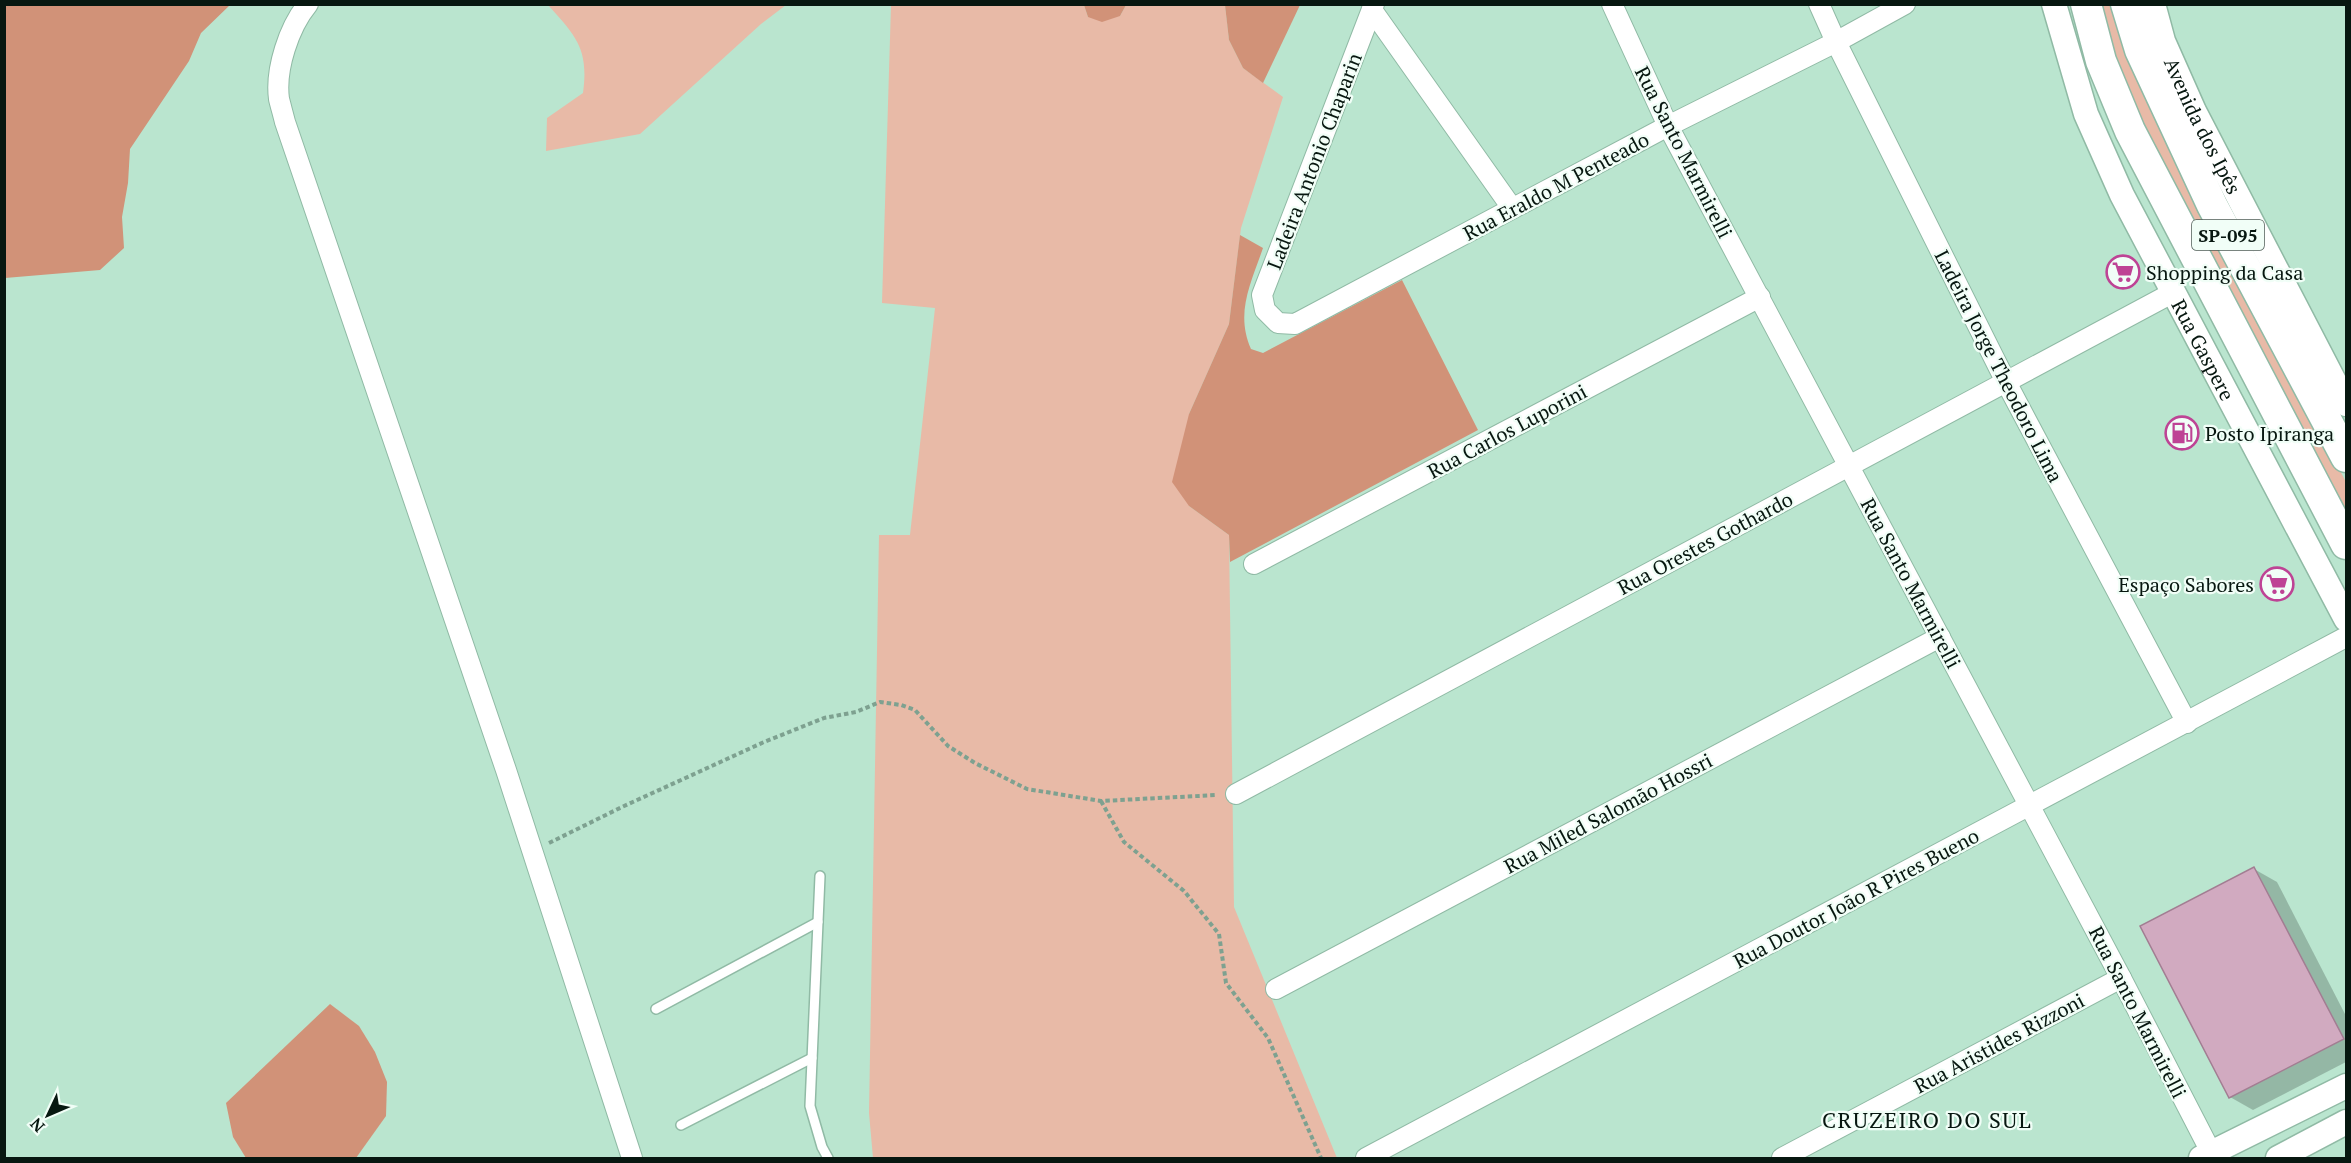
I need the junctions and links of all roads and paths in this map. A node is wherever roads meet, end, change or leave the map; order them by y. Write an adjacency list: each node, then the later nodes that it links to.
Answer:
1 (308, 4): 29 (street)
2 (1612, 4): 11 (street, Rua Santo Marmirelli)
3 (1820, 4): 10 (street, Ladeira Jorge Theodoro Lima)
4 (1905, 4): 10 (street, Rua Eraldo M Penteado)
5 (2054, 4): 13 (street, Rua Gaspere)
6 (2086, 4): 20 (main road, SP-095)
7 (2126, 4): 18 (main road, SP-095)
8 (2153, 4): 17 (street, Avenida dos Ipês)
9 (1373, 7): 12 (street); 15 (street, Ladeira Antonio Chaparin)
10 (1836, 42): 11 (street, Rua Eraldo M Penteado); 16 (street, Ladeira Jorge Theodoro Lima)
11 (1668, 126): 12 (street, Rua Eraldo M Penteado); 14 (street, Rua Santo Marmirelli)
12 (1512, 208): 15 (street, Rua Eraldo M Penteado)
13 (2174, 292): 16 (street, Rua Orestes Gothardo); 22 (street, Rua Gaspere)
14 (1760, 297): 19 (street, Rua Santo Marmirelli); 21 (street, Rua Carlos Luporini)
15 (1270, 318)
16 (2006, 382): 19 (street, Rua Orestes Gothardo); 25 (street, Ladeira Jorge Theodoro Lima)
17 (2346, 404)
18 (2346, 457)
19 (1848, 466): 23 (street, Rua Santo Marmirelli); 26 (street, Rua Orestes Gothardo)
20 (2346, 544)
21 (1254, 564)
22 (2346, 619)
23 (1940, 637): 28 (street, Rua Santo Marmirelli); 33 (street, Rua Miled Salomão Hossri)
24 (2346, 637): 25 (street, Rua Doutor João R Pires Bueno)
25 (2187, 723): 28 (street, Rua Doutor João R Pires Bueno)
26 (1236, 794): 27 (path)
27 (1101, 801): 29 (path); 42 (path)
28 (2029, 806): 32 (street, Rua Santo Marmirelli); 43 (street, Rua Doutor João R Pires Bueno)
29 (532, 852): 40 (street)
30 (820, 876): 31 (lane)
31 (818, 922): 34 (lane); 35 (lane)
32 (2121, 978): 39 (street, Rua Santo Marmirelli); 44 (street, Rua Aristides Rizzoni)
33 (1276, 989)
34 (656, 1009)
35 (812, 1058): 38 (lane); 41 (lane)
36 (2346, 1086): 39 (street)
37 (2346, 1122): 45 (street)
38 (681, 1125)
39 (2208, 1157)
40 (632, 1158)
41 (828, 1158)
42 (1322, 1158)
43 (1366, 1158)
44 (1782, 1158)
45 (2278, 1158)

